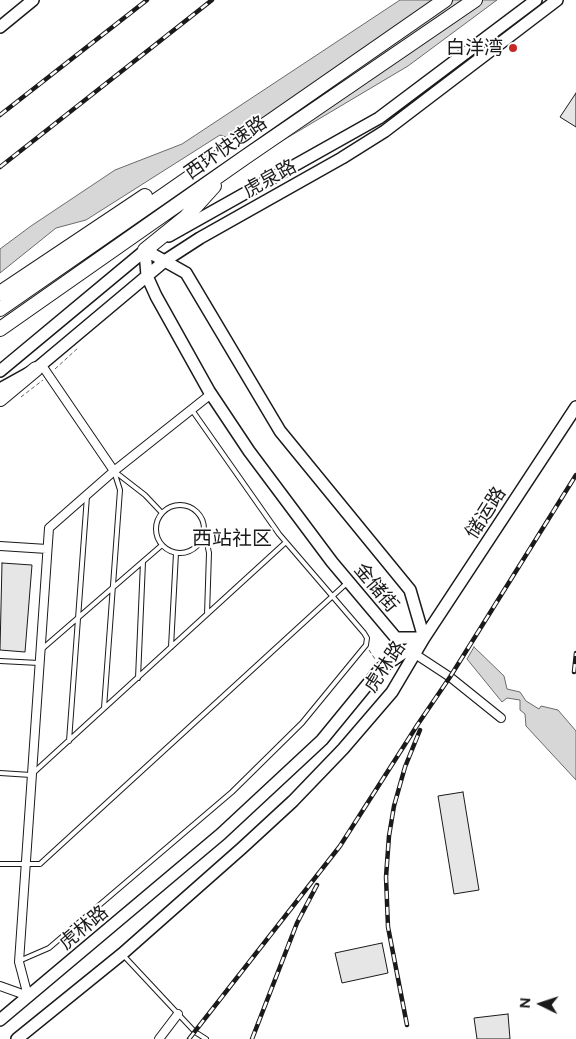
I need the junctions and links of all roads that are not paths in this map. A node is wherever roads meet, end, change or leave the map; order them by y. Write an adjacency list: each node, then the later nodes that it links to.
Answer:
1 (33, 0): 6 (street)
2 (445, 0): 7 (highway, 西环快速路)
3 (475, 0): 8 (highway, 西环快速路)
4 (536, 0): 9 (street, 虎泉路)
5 (558, 0): 10 (street, 虎泉路)
6 (0, 27)
7 (210, 162): 12 (highway); 13 (highway, 西环快速路)
8 (229, 168): 9 (highway); 14 (highway, 西环快速路)
9 (145, 250): 10 (street, 金储街); 11 (street, 金储街); 16 (street, 虎泉路)
10 (166, 260): 11 (street, 虎泉路); 37 (street, 金储街)
11 (147, 276): 15 (street, 虎泉路); 18 (street, 金储街)
12 (0, 293)
13 (0, 309)
14 (1, 328)
15 (38, 366): 17 (street, 虎泉路); 19 (highway); 22 (street)
16 (0, 371)
17 (0, 388)
18 (211, 394): 21 (street); 32 (street, 金储街)
19 (0, 399)
20 (576, 407): 37 (street, 储运路)
21 (192, 410): 22 (street); 26 (lane)
22 (114, 471): 23 (street); 24 (lane); 33 (lane)
23 (87, 494): 29 (street); 36 (lane)
24 (162, 513): 25 (lane); 27 (lane)
25 (202, 538): 30 (lane); 35 (lane)
26 (286, 542): 34 (lane); 35 (lane)
27 (162, 545): 30 (lane); 31 (lane)
28 (0, 546): 29 (street)
29 (47, 549): 39 (street)
30 (176, 553): 38 (lane)
31 (143, 562): 33 (lane); 43 (lane)
32 (348, 582): 34 (lane); 37 (street, 金储街)
33 (113, 588): 36 (lane); 44 (lane)
34 (332, 596): 50 (lane); 52 (lane)
35 (207, 614): 38 (lane)
36 (78, 618): 39 (lane); 46 (lane)
37 (424, 638): 40 (street, 虎林路); 54 (street, 虎林路)
38 (171, 647): 43 (lane)
39 (40, 651): 42 (street)
40 (415, 654): 45 (street); 51 (street, 虎林路)
41 (0, 661): 42 (lane)
42 (39, 663): 48 (street)
43 (138, 678): 44 (lane)
44 (104, 708): 46 (lane)
45 (501, 718)
46 (69, 740): 48 (lane)
47 (0, 774): 48 (lane)
48 (31, 775): 50 (street)
49 (0, 864): 50 (lane)
50 (25, 865): 52 (street)
51 (122, 954): 55 (lane); 57 (street, 虎林路)
52 (19, 962): 54 (street)
53 (0, 986): 54 (street)
54 (28, 996): 56 (street, 虎林路)
55 (178, 1014): 58 (street); 59 (lane)
56 (0, 1020)
57 (17, 1039)
58 (158, 1039)
59 (206, 1039)

